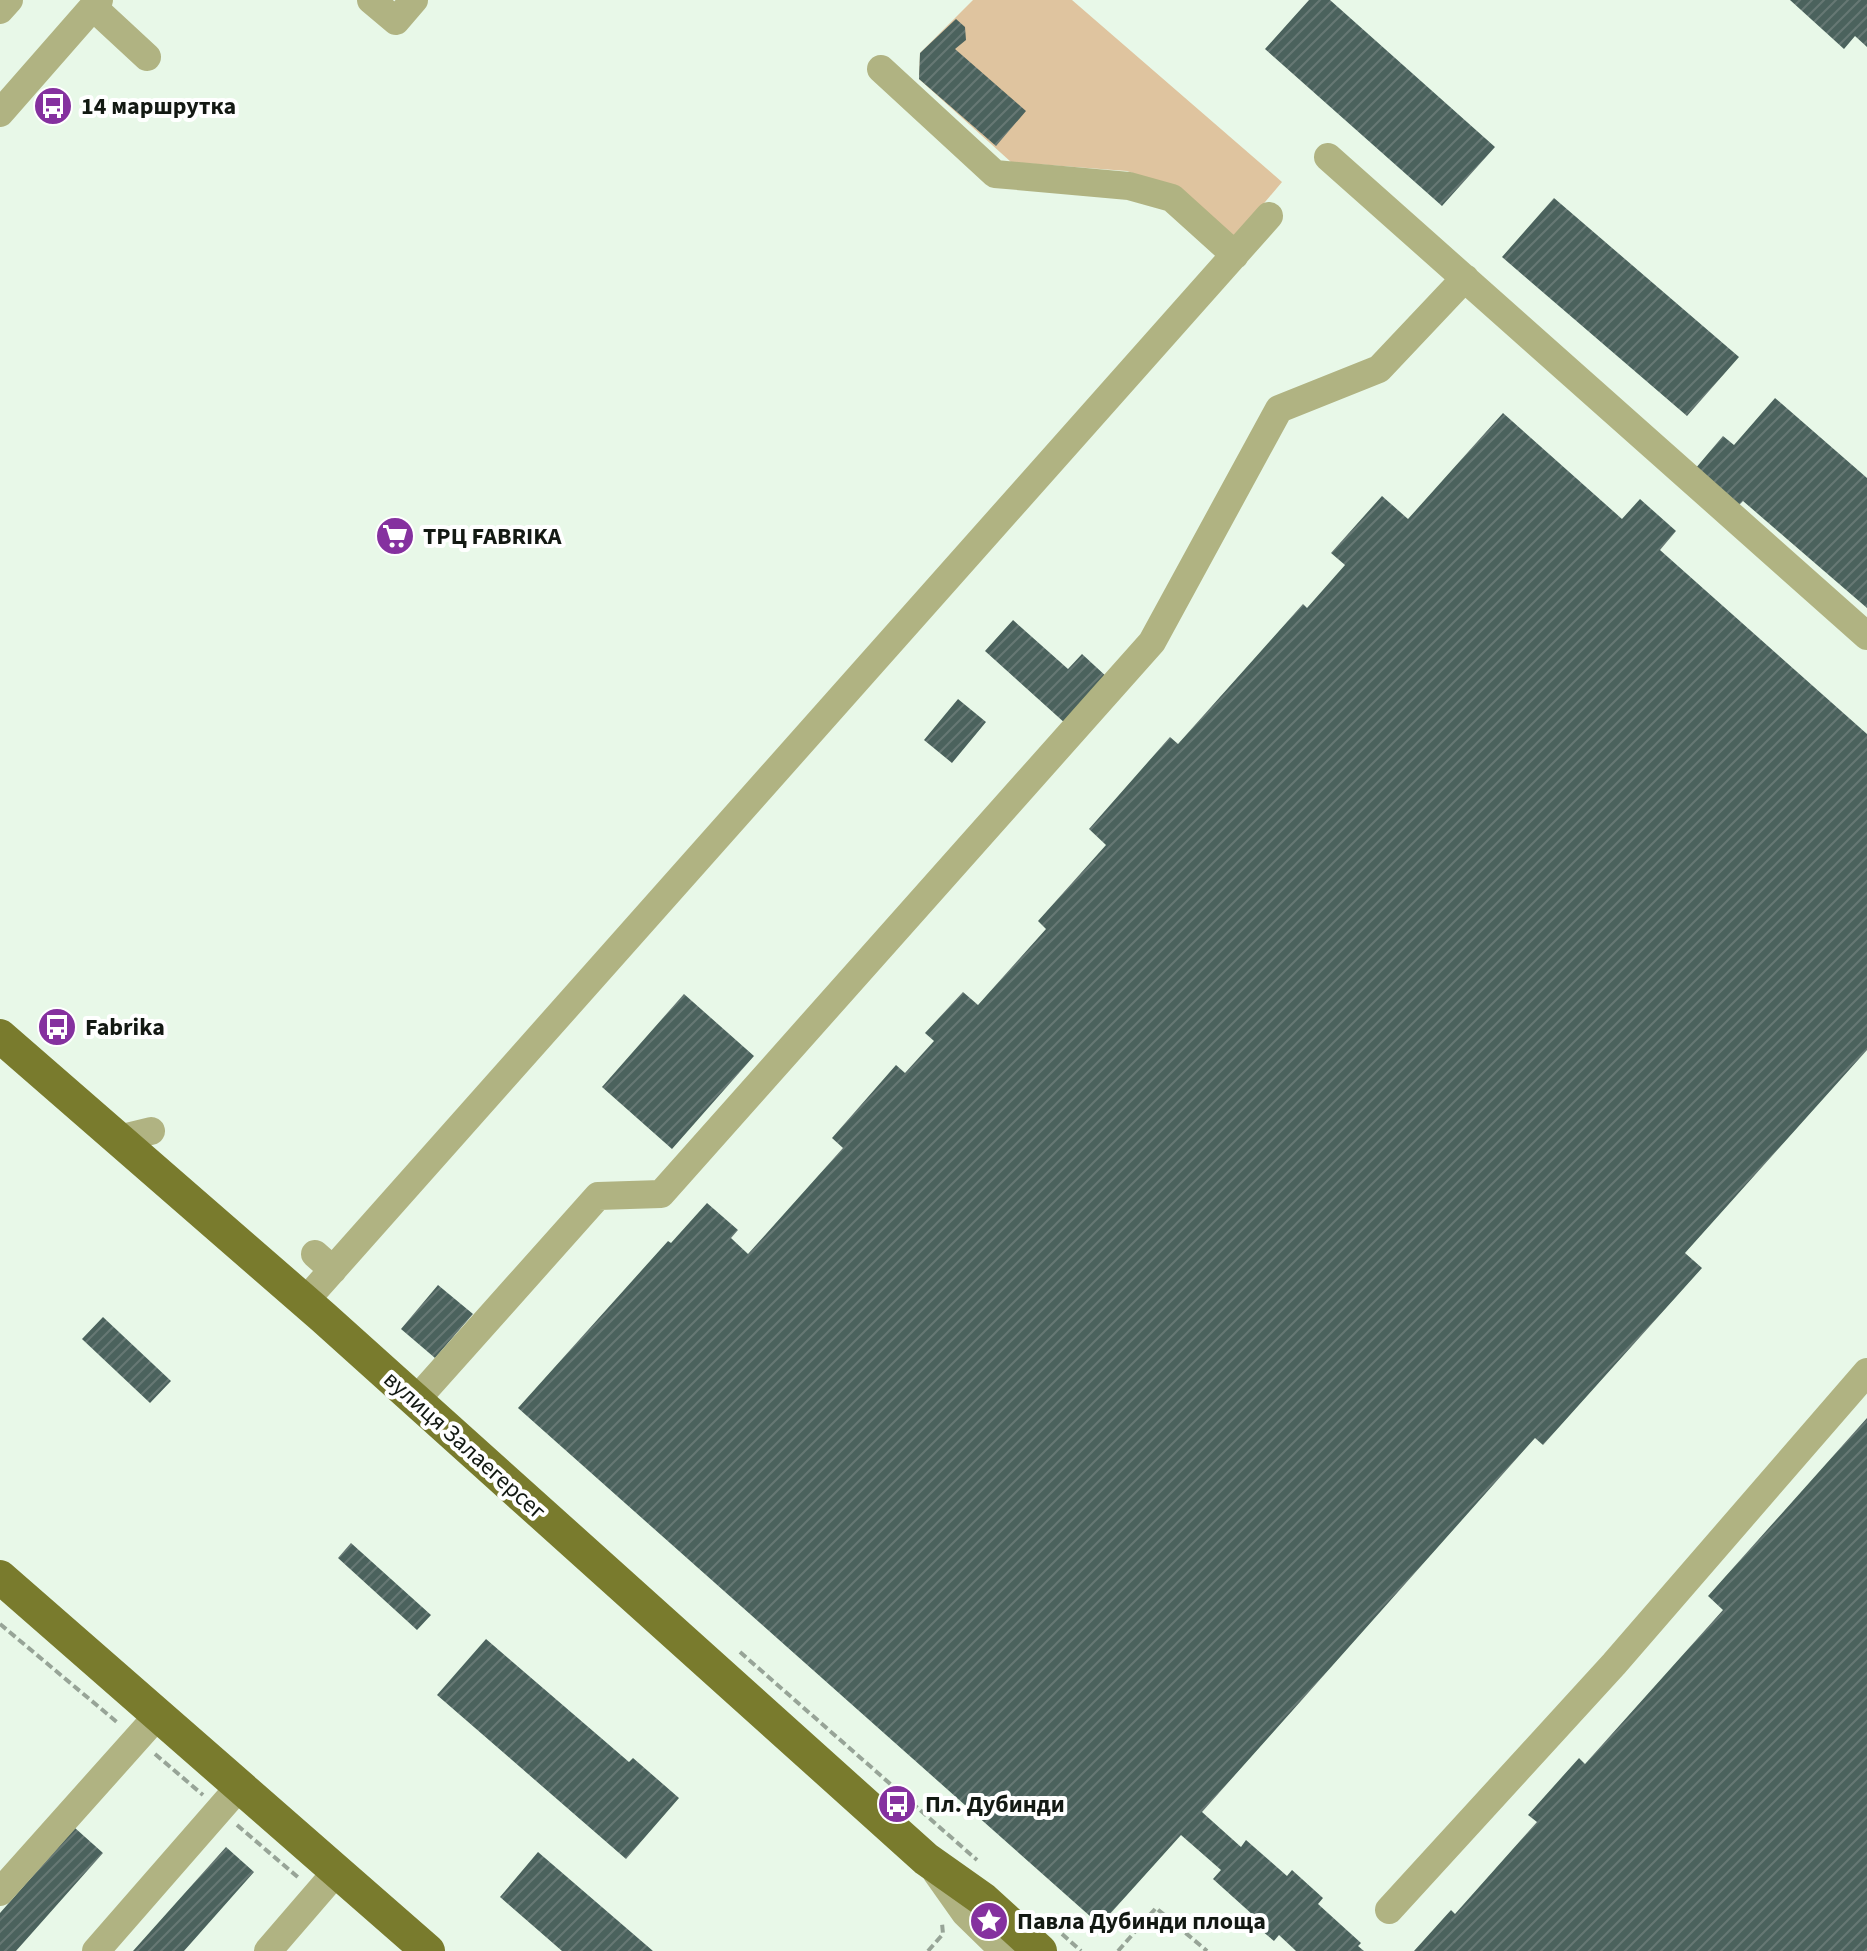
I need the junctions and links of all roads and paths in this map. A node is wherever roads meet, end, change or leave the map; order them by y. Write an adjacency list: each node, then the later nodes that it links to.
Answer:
1 (9, 0): 5 (street)
2 (371, 0): 3 (street)
3 (407, 2)
4 (96, 4): 6 (street); 8 (street)
5 (0, 10)
6 (147, 57)
7 (881, 69): 11 (street)
8 (0, 113)
9 (1328, 157): 12 (street)
10 (1269, 216): 11 (street)
11 (1235, 255): 17 (street)
12 (1465, 278): 13 (street); 19 (street)
13 (1867, 636)
14 (0, 1036): 16 (main road, вулиця Залаегерсег)
15 (151, 1131): 16 (street)
16 (118, 1139): 17 (main road, вулиця Залаегерсег)
17 (305, 1301): 19 (main road, вулиця Залаегерсег)
18 (1867, 1372): 27 (street)
19 (416, 1400): 24 (main road, вулиця Залаегерсег)
20 (0, 1577): 22 (main road)
21 (0, 1624): 22 (path)
22 (148, 1726): 23 (main road); 23 (path); 26 (street)
23 (229, 1797): 25 (main road); 25 (path); 29 (street)
24 (926, 1859): 33 (street); 34 (main road, вулиця Залаегерсег)
25 (327, 1882): 30 (street); 31 (main road)
26 (0, 1892)
27 (1389, 1910)
28 (942, 1920): 32 (path)
29 (96, 1951)
30 (268, 1951)
31 (428, 1951)
32 (928, 1951)
33 (1004, 1951)
34 (1040, 1951)
35 (1118, 1951): 36 (path)
36 (1207, 1951)

